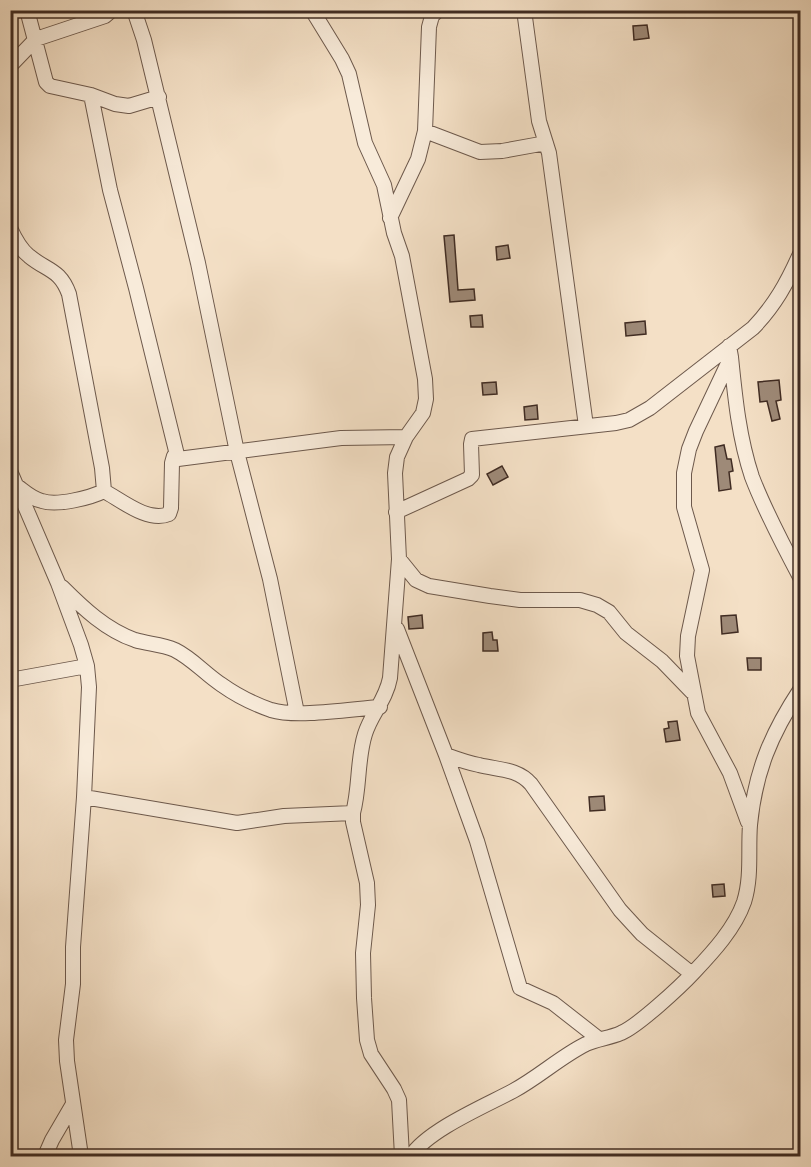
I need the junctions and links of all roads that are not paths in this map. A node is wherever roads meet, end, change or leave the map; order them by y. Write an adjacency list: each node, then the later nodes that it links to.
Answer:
1 (27, 10): 7 (street)
2 (112, 10): 7 (street)
3 (134, 10): 10 (street)
4 (312, 10): 13 (street)
5 (438, 10): 11 (street)
6 (524, 10): 12 (street)
7 (36, 39): 8 (street); 9 (street)
8 (10, 66)
9 (91, 94): 10 (street); 20 (street)
10 (159, 97): 19 (street)
11 (425, 131): 12 (street); 13 (street)
12 (546, 142): 17 (street)
13 (390, 218): 18 (street)
14 (10, 228): 22 (street)
15 (801, 254): 16 (street)
16 (730, 352): 17 (street); 25 (street); 31 (street)
17 (586, 426): 23 (street)
18 (406, 437): 19 (street); 23 (street)
19 (237, 452): 20 (street); 33 (street)
20 (178, 459): 22 (street)
21 (13, 478): 22 (street); 26 (street)
22 (104, 490)
23 (396, 512): 24 (street)
24 (399, 559): 27 (street); 31 (street)
25 (801, 578)
26 (58, 583): 28 (street); 33 (street)
27 (395, 624): 32 (street); 34 (street)
28 (87, 666): 29 (street); 35 (street)
29 (10, 680)
30 (801, 690): 37 (street)
31 (694, 693): 37 (street)
32 (380, 707): 33 (street); 36 (street)
33 (297, 712)
34 (446, 755): 38 (street); 39 (street)
35 (84, 797): 36 (street); 40 (street)
36 (353, 813): 43 (street)
37 (750, 827): 38 (street)
38 (692, 974): 39 (street)
39 (599, 1039): 44 (street)
40 (74, 1104): 41 (street); 42 (street)
41 (45, 1156)
42 (81, 1156)
43 (402, 1156)
44 (411, 1156)

